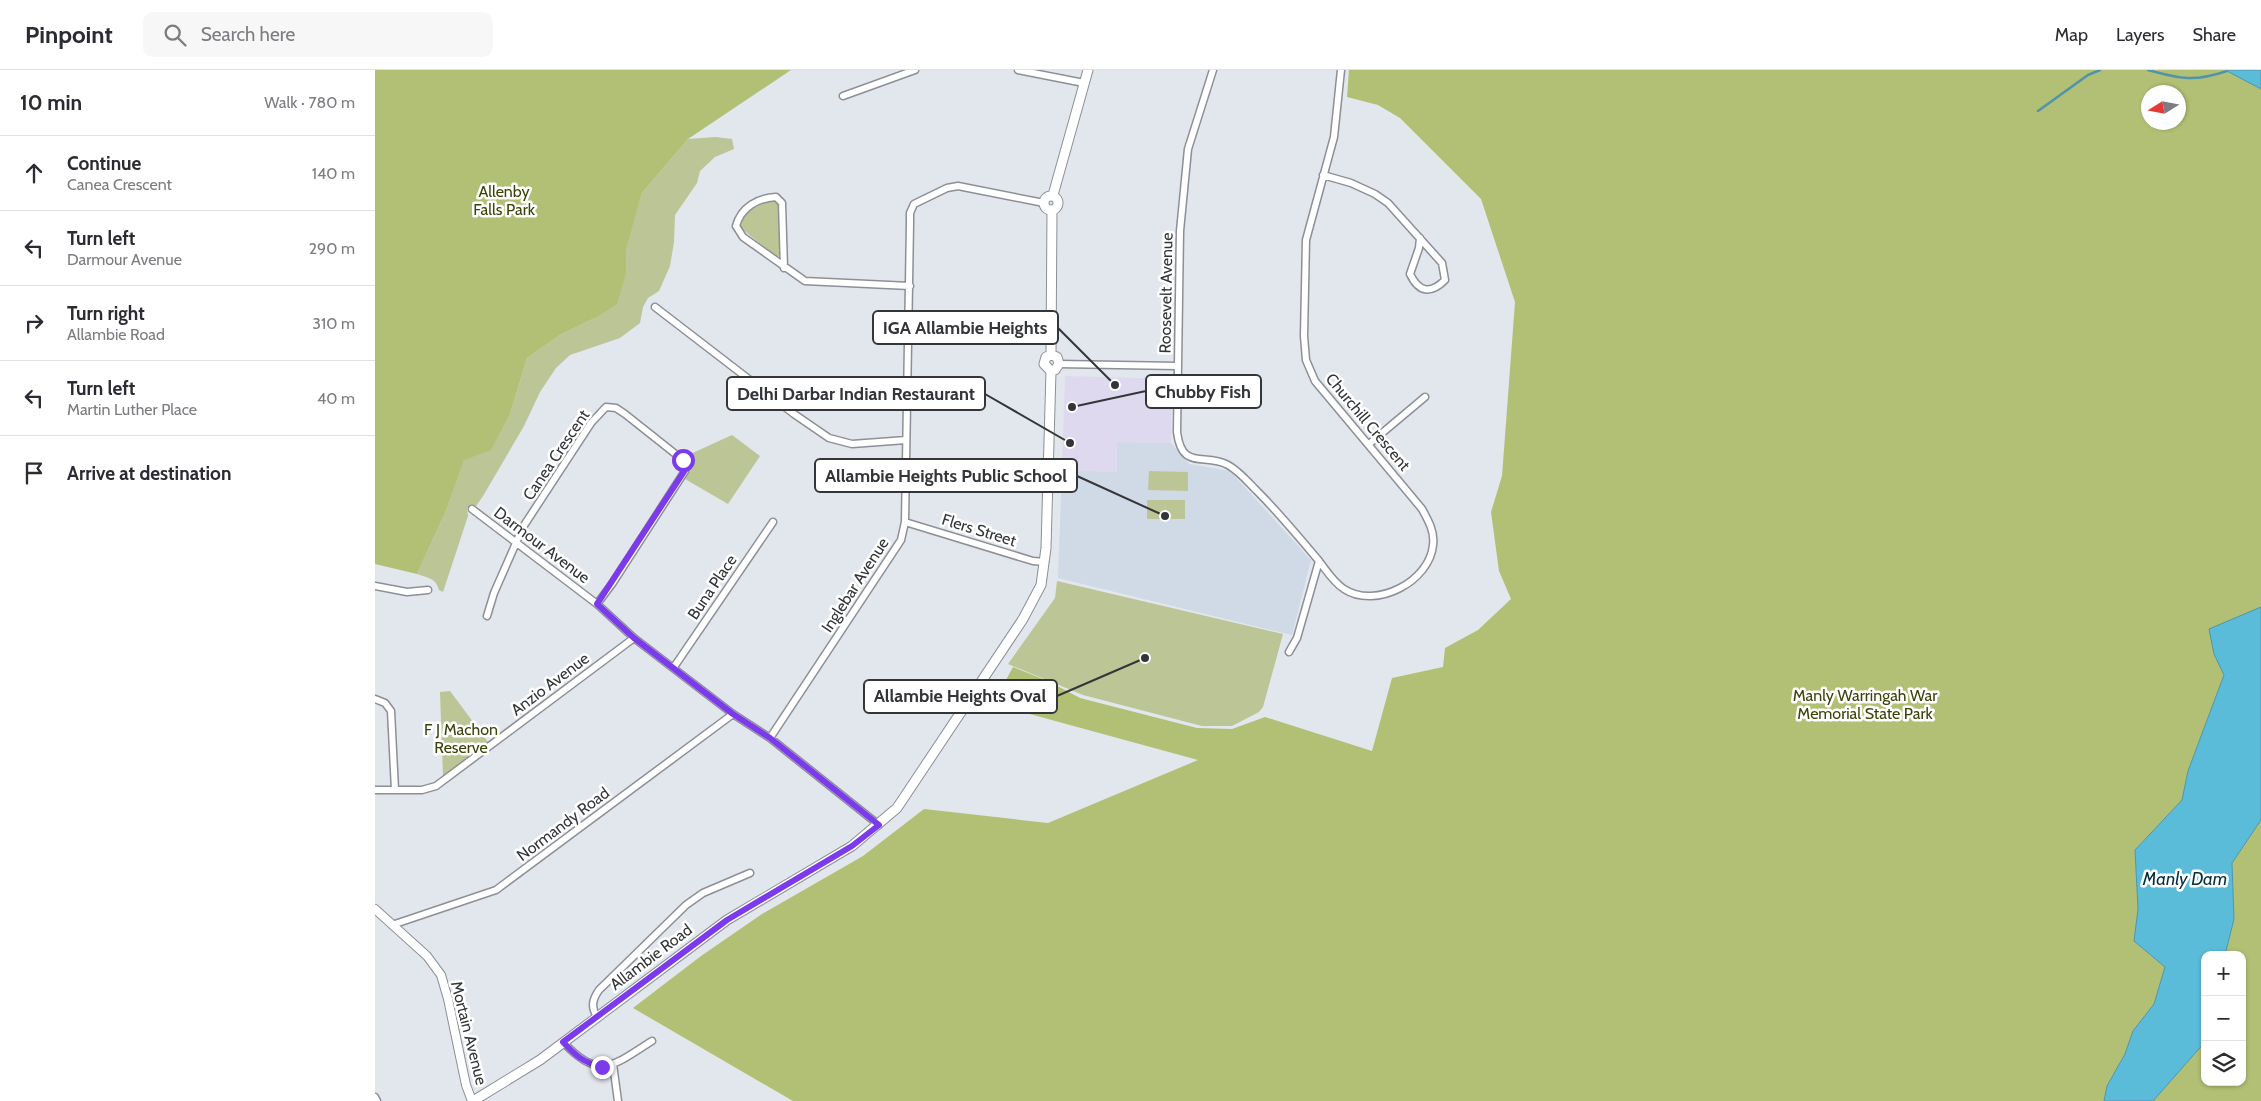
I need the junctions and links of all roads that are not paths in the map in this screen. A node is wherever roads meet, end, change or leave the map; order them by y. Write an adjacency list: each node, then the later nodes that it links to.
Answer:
1 (915, 70): 7 (street)
2 (1018, 70): 6 (street)
3 (1088, 70): 6 (main road)
4 (1213, 70): 18 (street, Roosevelt Avenue)
5 (1341, 70): 8 (street, Churchill Crescent)
6 (1084, 83): 9 (main road)
7 (843, 96)
8 (1323, 175): 12 (street); 22 (street, Churchill Crescent)
9 (1053, 195): 10 (main road); 11 (main road)
10 (1044, 203): 11 (main road); 14 (street, Inglebar Avenue)
11 (1052, 210): 16 (main road)
12 (1420, 238): 12 (street)
13 (785, 268): 13 (street); 14 (street)
14 (909, 286): 21 (street, Inglebar Avenue)
15 (655, 307): 21 (street)
16 (1051, 355): 17 (main road); 19 (main road)
17 (1059, 364): 18 (street); 19 (main road)
18 (1179, 366): 27 (street, Roosevelt Avenue)
19 (1051, 371): 28 (main road, Allambie Road)
20 (1425, 397): 22 (street)
21 (905, 440): 25 (street, Inglebar Avenue)
22 (1369, 444): 27 (street, Churchill Crescent)
23 (472, 509): 26 (street, Darmour Avenue)
24 (773, 522): 35 (street, Buna Place)
25 (905, 522): 28 (street, Flers Street); 38 (street, Inglebar Avenue)
26 (516, 541): 31 (street, Darmour Avenue); 31 (street, Canea Crescent); 32 (street)
27 (1319, 561): 34 (street)
28 (1045, 562): 41 (main road, Allambie Road)
29 (375, 586): 30 (street)
30 (427, 590)
31 (597, 604): 33 (street, Darmour Avenue)
32 (487, 616)
33 (634, 638): 35 (street, Darmour Avenue); 40 (street, Anzio Avenue)
34 (1289, 652)
35 (675, 667): 37 (street, Darmour Avenue)
36 (375, 699): 40 (street)
37 (733, 714): 38 (street, Darmour Avenue); 44 (street, Normandy Road)
38 (770, 738): 41 (street, Darmour Avenue)
39 (375, 790): 40 (street, Anzio Avenue)
40 (395, 790)
41 (879, 825): 45 (main road, Allambie Road)
42 (751, 873): 45 (street)
43 (375, 909): 44 (street, Mortain Avenue)
44 (393, 925): 51 (street, Mortain Avenue)
45 (597, 1017): 47 (main road, Allambie Road)
46 (652, 1041): 48 (street)
47 (563, 1042): 48 (street); 51 (main road, Allambie Road)
48 (613, 1064): 52 (street)
49 (375, 1097): 50 (street)
50 (377, 1101)
51 (473, 1101)
52 (618, 1101)

